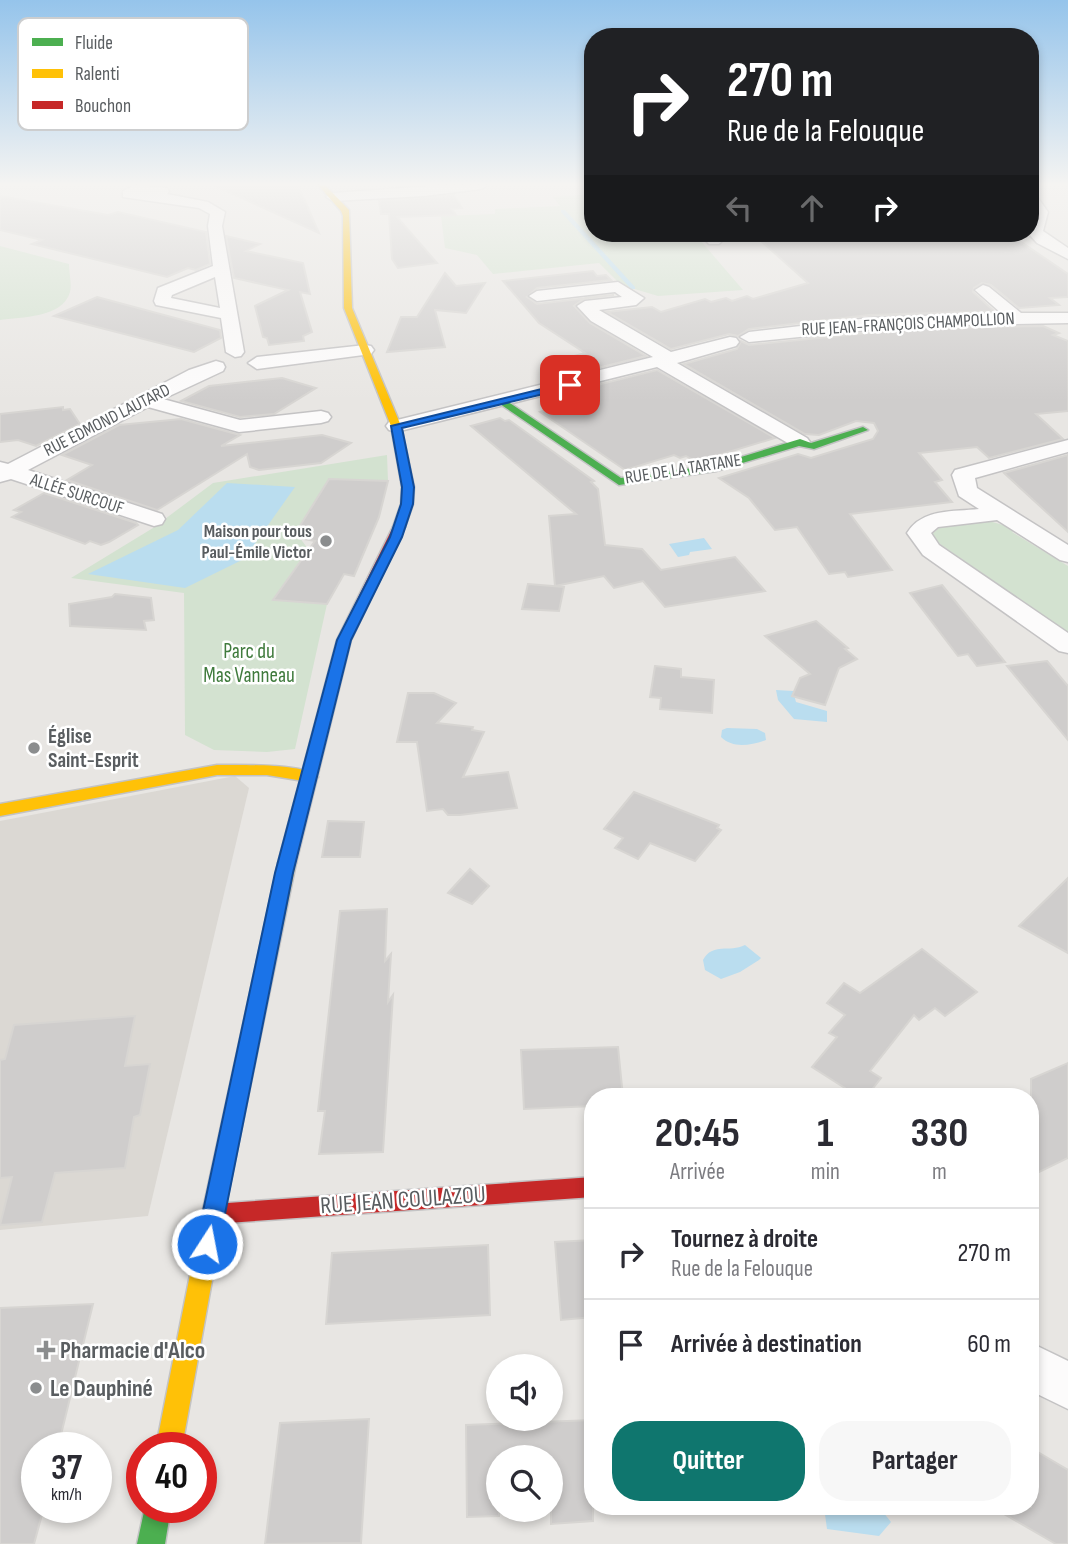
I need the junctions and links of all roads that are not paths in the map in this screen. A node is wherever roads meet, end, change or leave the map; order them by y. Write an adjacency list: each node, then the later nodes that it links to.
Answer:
1 (220, 257): 3 (street)
2 (347, 257): 11 (street)
3 (222, 268): 8 (street); 8 (street)
4 (983, 290): 9 (street)
5 (571, 292): 6 (street); 7 (street); 7 (street)
6 (537, 296)
7 (585, 306): 14 (street)
8 (229, 315): 12 (street)
9 (1017, 318): 10 (street, RUE JEAN-FRANÇOIS CHAMPOLLION); 14 (street, RUE JEAN-FRANÇOIS CHAMPOLLION)
10 (1068, 318)
11 (362, 345): 13 (street); 19 (street)
12 (235, 352): 13 (street); 15 (street)
13 (256, 359): 15 (street)
14 (665, 360): 17 (street, RUE JEAN-FRANÇOIS CHAMPOLLION); 21 (street)
15 (216, 367): 16 (street, RUE EDMOND LAUTARD)
16 (146, 400): 18 (street); 23 (street, RUE EDMOND LAUTARD)
17 (504, 401): 19 (street, RUE JEAN-FRANÇOIS CHAMPOLLION); 21 (street, RUE DE LA TARTANE)
18 (321, 417)
19 (396, 426): 28 (street)
20 (863, 430): 21 (street, RUE DE LA TARTANE)
21 (800, 442)
22 (1068, 446): 24 (street)
23 (3, 472): 25 (street, ALLÉE SURCOUF)
24 (999, 513): 26 (street); 27 (street)
25 (154, 519)
26 (1068, 555)
27 (1068, 645)
28 (310, 777): 29 (street); 31 (street)
29 (0, 810)
30 (584, 1188): 31 (street, RUE JEAN COULAZOU)
31 (213, 1214): 34 (street)
32 (1039, 1370): 33 (street)
33 (1068, 1386)
34 (172, 1432)
35 (155, 1523): 36 (street)
36 (151, 1544)

